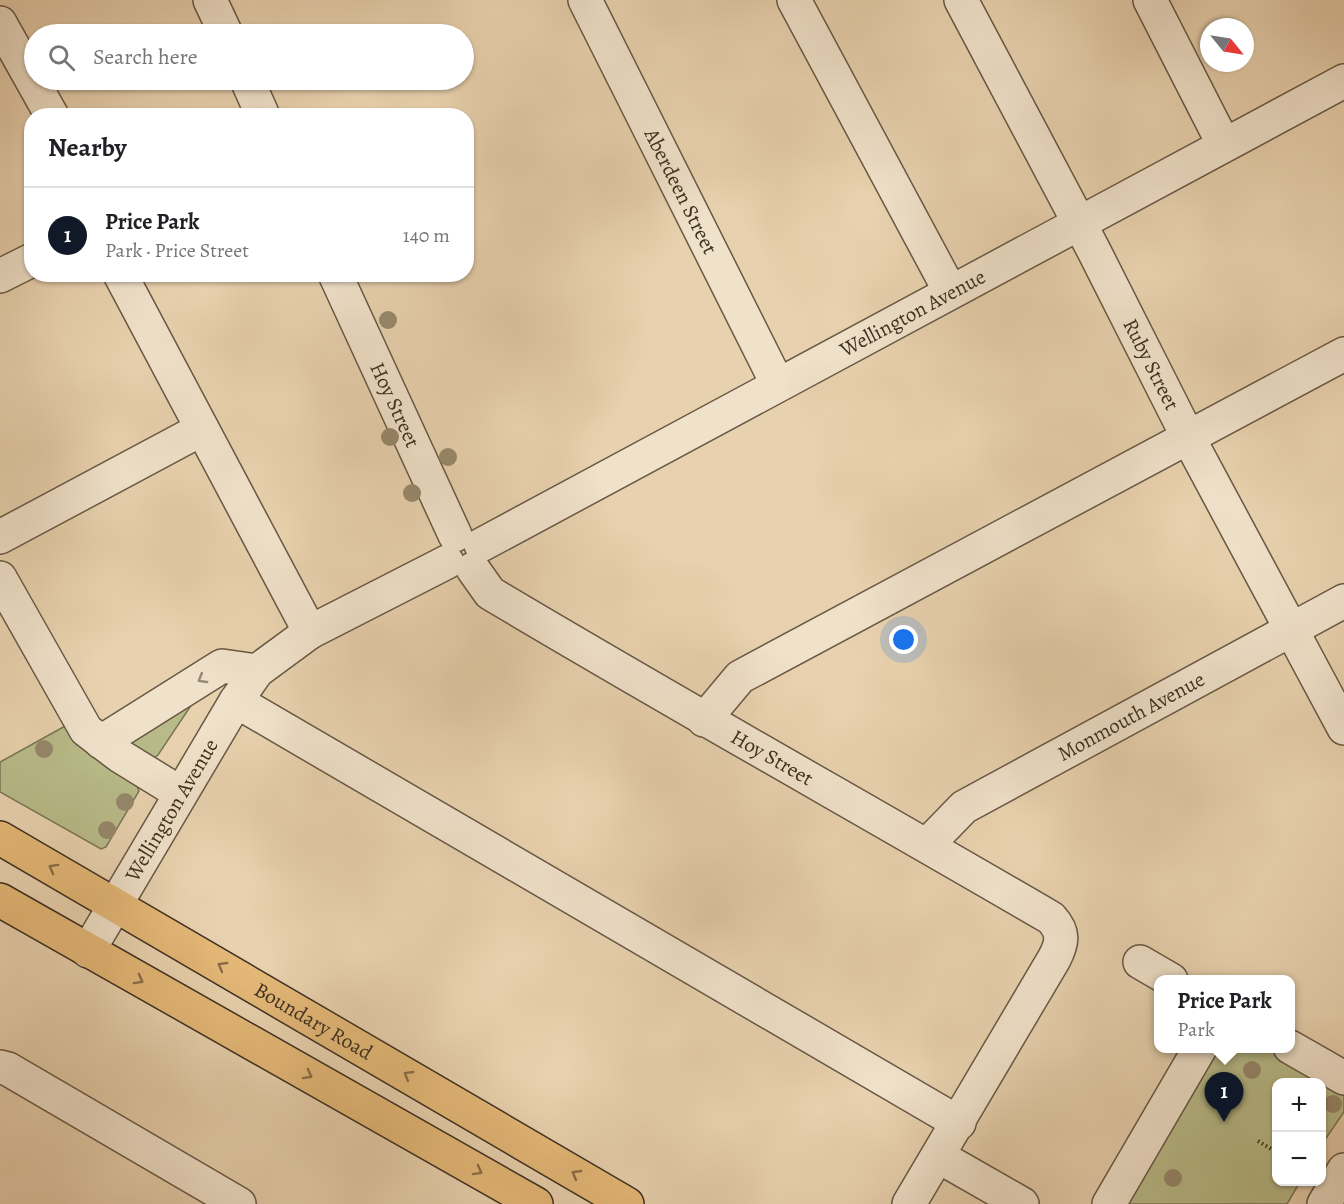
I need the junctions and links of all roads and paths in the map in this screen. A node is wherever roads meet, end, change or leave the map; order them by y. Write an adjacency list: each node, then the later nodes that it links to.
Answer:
1 (210, 0): 7 (street)
2 (585, 0): 22 (street, Aberdeen Street)
3 (794, 0): 20 (street)
4 (961, 0): 15 (street, Ruby Street)
5 (1150, 0): 14 (street)
6 (0, 22): 8 (street)
7 (221, 24)
8 (24, 65)
9 (1344, 81): 14 (street, Wellington Avenue)
10 (38, 90): 12 (street)
11 (251, 90): 13 (street)
12 (48, 108)
13 (259, 108)
14 (1224, 145): 15 (street, Wellington Avenue)
15 (1079, 223): 20 (street, Wellington Avenue); 24 (street, Ruby Street)
16 (24, 264): 17 (street)
17 (0, 276)
18 (124, 282): 23 (street)
19 (339, 282): 26 (street, Hoy Street)
20 (950, 291): 22 (street, Wellington Avenue)
21 (1344, 354): 24 (street)
22 (777, 383): 26 (street, Wellington Avenue)
23 (202, 429): 25 (street); 30 (street)
24 (1188, 437): 29 (street, Ruby Street); 33 (street)
25 (0, 537)
26 (464, 552): 30 (street, Wellington Avenue); 33 (street, Hoy Street)
27 (0, 579): 35 (street)
28 (1344, 601): 29 (street, Monmouth Avenue)
29 (1291, 629): 34 (street, Ruby Street); 38 (street, Monmouth Avenue)
30 (310, 632): 31 (street, Wellington Avenue)
31 (257, 671): 32 (street, Wellington Avenue); 35 (street, one-way to 35)
32 (236, 701): 36 (street, Wellington Avenue); 48 (street)
33 (704, 720): 38 (street, Hoy Street)
34 (1344, 728)
35 (101, 742): 36 (street)
36 (180, 794): 40 (street, Wellington Avenue)
37 (0, 838): 40 (main road, Boundary Road, one-way to 37)
38 (927, 845): 48 (street, Hoy Street)
39 (0, 900): 41 (main road)
40 (115, 903): 41 (street, Wellington Avenue); 55 (main road, Boundary Road, one-way to 40)
41 (88, 951): 54 (main road, one-way to 54)
42 (1140, 962): 43 (street)
43 (1162, 975)
44 (1295, 1050): 47 (street)
45 (1197, 1053): 58 (street)
46 (0, 1067): 53 (street)
47 (1344, 1078)
48 (959, 1123): 51 (street)
49 (1258, 1141): 50 (path)
50 (1272, 1150)
51 (938, 1156): 56 (street); 57 (street)
52 (1344, 1170): 59 (street)
53 (239, 1204)
54 (536, 1204)
55 (627, 1204)
56 (909, 1204)
57 (1022, 1204)
58 (1109, 1204)
59 (1324, 1204)

